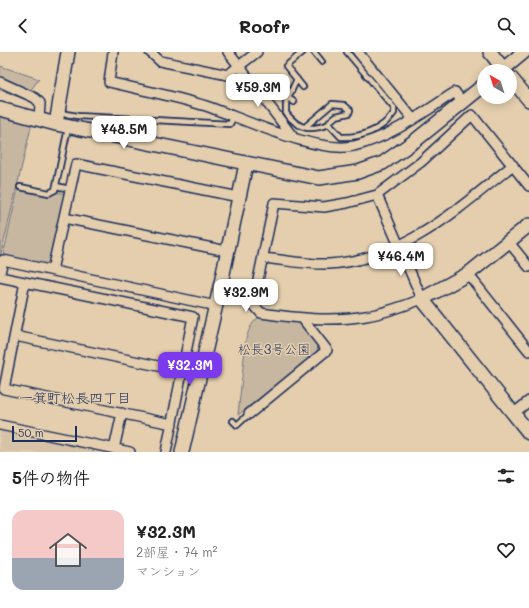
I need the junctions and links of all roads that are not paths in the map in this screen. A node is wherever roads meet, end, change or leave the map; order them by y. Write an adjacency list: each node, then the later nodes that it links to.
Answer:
1 (68, 52): 30 (street)
2 (113, 52): 27 (street)
3 (150, 52): 15 (street)
4 (228, 52): 15 (street)
5 (257, 52): 15 (street)
6 (303, 52): 16 (lane)
7 (314, 52): 12 (lane)
8 (346, 52): 31 (lane)
9 (358, 52): 28 (street)
10 (490, 52): 13 (street)
11 (524, 52): 14 (street)
12 (322, 62)
13 (499, 64)
14 (513, 64)
15 (240, 66): 23 (street)
16 (297, 79): 19 (lane); 21 (lane)
17 (0, 82): 29 (street)
18 (517, 86): 22 (street)
19 (303, 87)
20 (477, 90): 25 (street)
21 (288, 97): 23 (lane); 24 (lane); 32 (lane)
22 (529, 100)
23 (266, 102): 33 (street)
24 (294, 102)
25 (462, 102): 28 (street); 34 (street)
26 (0, 109): 29 (street)
27 (234, 116): 30 (lane); 33 (street)
28 (413, 119): 33 (street)
29 (39, 120): 30 (street)
30 (60, 121): 34 (street); 36 (lane)
31 (329, 124): 32 (lane); 32 (lane)
32 (304, 127)
33 (293, 137)
34 (246, 164): 41 (street)
35 (513, 166): 37 (street); 40 (street); 45 (street)
36 (56, 186): 38 (lane); 39 (lane)
37 (529, 186)
38 (20, 187)
39 (70, 189): 41 (street); 42 (street)
40 (377, 194): 45 (street); 47 (street)
41 (239, 197): 46 (street)
42 (64, 218): 46 (street); 49 (street)
43 (529, 225): 44 (street)
44 (508, 241): 48 (street); 51 (street)
45 (399, 246): 47 (street); 54 (street)
46 (227, 252): 55 (street)
47 (263, 258): 56 (street)
48 (529, 268)
49 (52, 270): 50 (street); 55 (street)
50 (0, 273)
51 (468, 274): 54 (street); 58 (street)
52 (0, 277): 53 (street)
53 (25, 282): 57 (street); 59 (street)
54 (422, 299): 56 (street); 63 (street)
55 (216, 306): 71 (street)
56 (302, 318): 62 (street)
57 (15, 336): 59 (street); 61 (street)
58 (529, 351)
59 (182, 371): 65 (street)
60 (529, 401): 63 (street)
61 (122, 413): 65 (street); 68 (street)
62 (249, 414): 64 (lane)
63 (513, 414): 67 (street)
64 (233, 420)
65 (172, 424): 70 (street)
66 (0, 425): 68 (street)
67 (529, 433)
68 (114, 449): 69 (street)
69 (130, 452)
70 (166, 452)
71 (182, 452)

